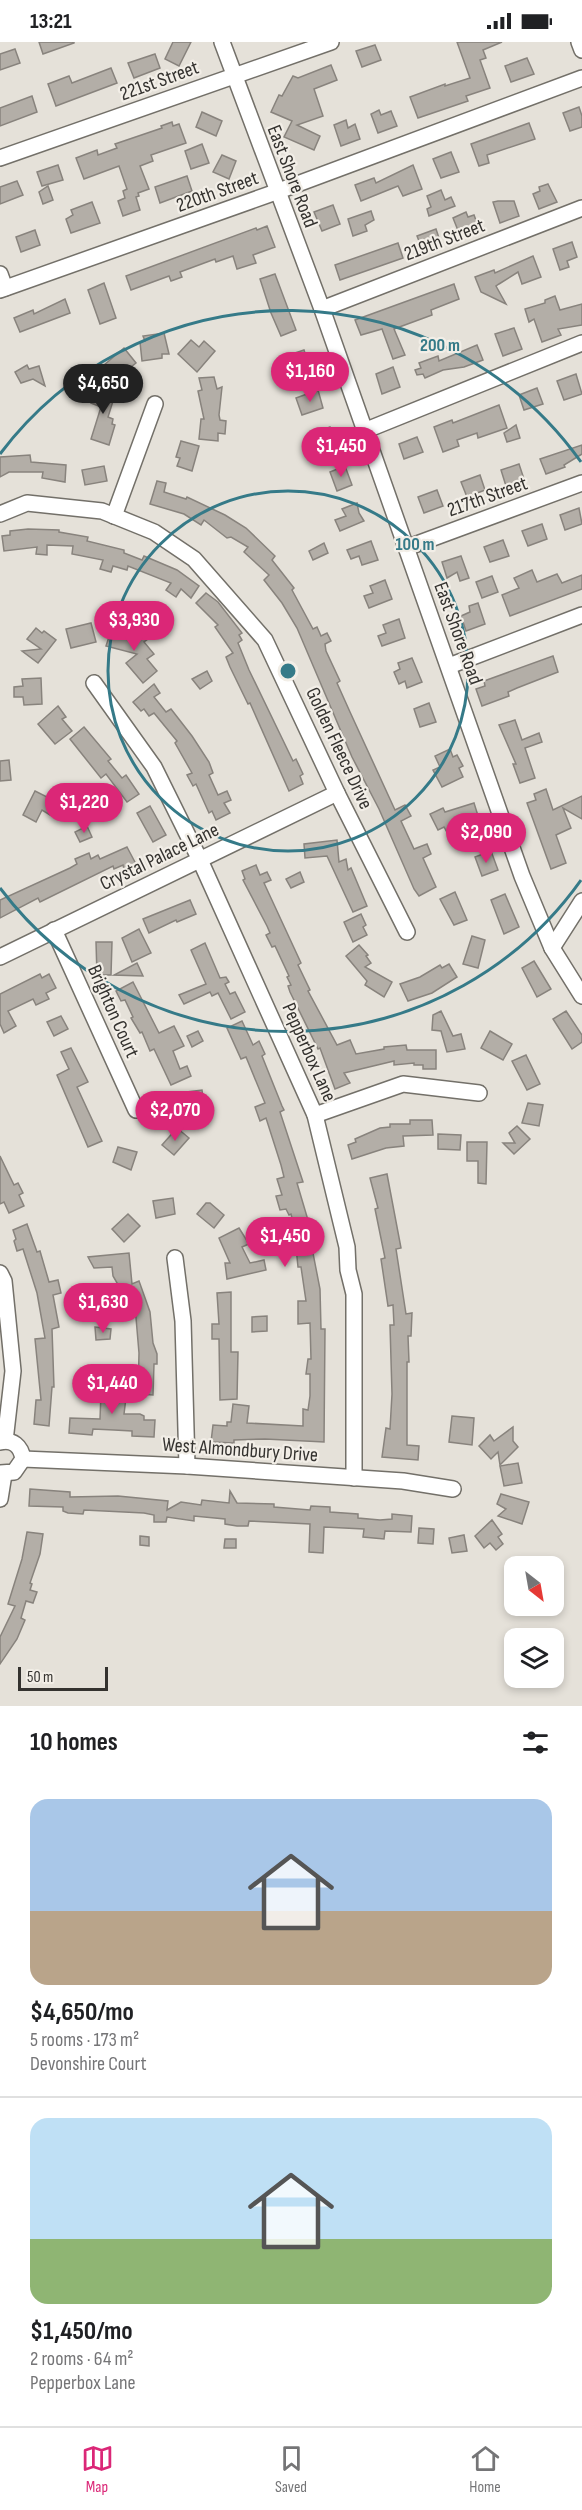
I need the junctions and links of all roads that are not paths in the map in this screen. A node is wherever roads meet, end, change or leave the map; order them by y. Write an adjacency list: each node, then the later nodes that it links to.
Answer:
1 (222, 42): 5 (street, East Shore Road)
2 (331, 42): 5 (street, 221st Street)
3 (579, 42): 4 (street)
4 (582, 50)
5 (233, 76): 7 (street, 221st Street); 8 (street, East Shore Road)
6 (582, 78): 8 (street, 220th Street)
7 (0, 158)
8 (276, 192): 10 (street, 220th Street); 11 (street, East Shore Road)
9 (582, 208): 11 (street, 219th Street)
10 (2, 284)
11 (322, 309): 14 (street, East Shore Road)
12 (582, 343): 14 (street)
13 (155, 404): 17 (street)
14 (364, 431): 18 (street, East Shore Road)
15 (582, 483): 18 (street, 217th Street)
16 (0, 514): 17 (street, Golden Fleece Drive)
17 (114, 516): 22 (street, Golden Fleece Drive)
18 (406, 548): 20 (street, East Shore Road)
19 (582, 615): 20 (street)
20 (449, 666): 27 (street, East Shore Road)
21 (93, 683): 23 (street, Pepperbox Lane)
22 (337, 793): 23 (street, Crystal Palace Lane); 26 (street, Golden Fleece Drive)
23 (200, 860): 25 (street, Crystal Palace Lane); 32 (street, Pepperbox Lane)
24 (582, 901): 27 (street)
25 (54, 930): 28 (street, Crystal Palace Lane); 31 (street, Brighton Court)
26 (407, 932)
27 (552, 948): 29 (street, East Shore Road)
28 (0, 957)
29 (582, 996)
30 (479, 1093): 32 (street)
31 (136, 1110)
32 (315, 1115): 39 (street, Pepperbox Lane)
33 (175, 1258): 37 (street)
34 (0, 1273): 35 (street)
35 (3, 1441): 36 (street)
36 (23, 1459): 37 (street, West Almondbury Drive); 38 (street)
37 (187, 1466): 39 (street, West Almondbury Drive)
38 (2, 1473): 41 (street)
39 (354, 1478): 40 (street, West Almondbury Drive)
40 (453, 1489)
41 (0, 1499)

